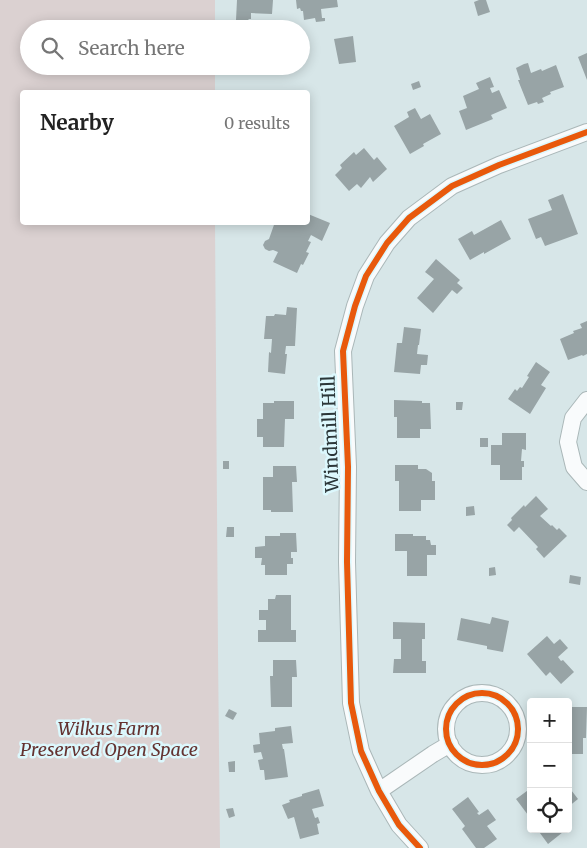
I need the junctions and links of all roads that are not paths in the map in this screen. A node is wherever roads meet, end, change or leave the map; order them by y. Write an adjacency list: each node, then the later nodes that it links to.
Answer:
1 (587, 132): 5 (street, Windmill Hill)
2 (587, 400): 3 (street)
3 (587, 482)
4 (450, 744): 4 (street); 5 (street)
5 (379, 791): 6 (street, Windmill Hill)
6 (420, 848)

